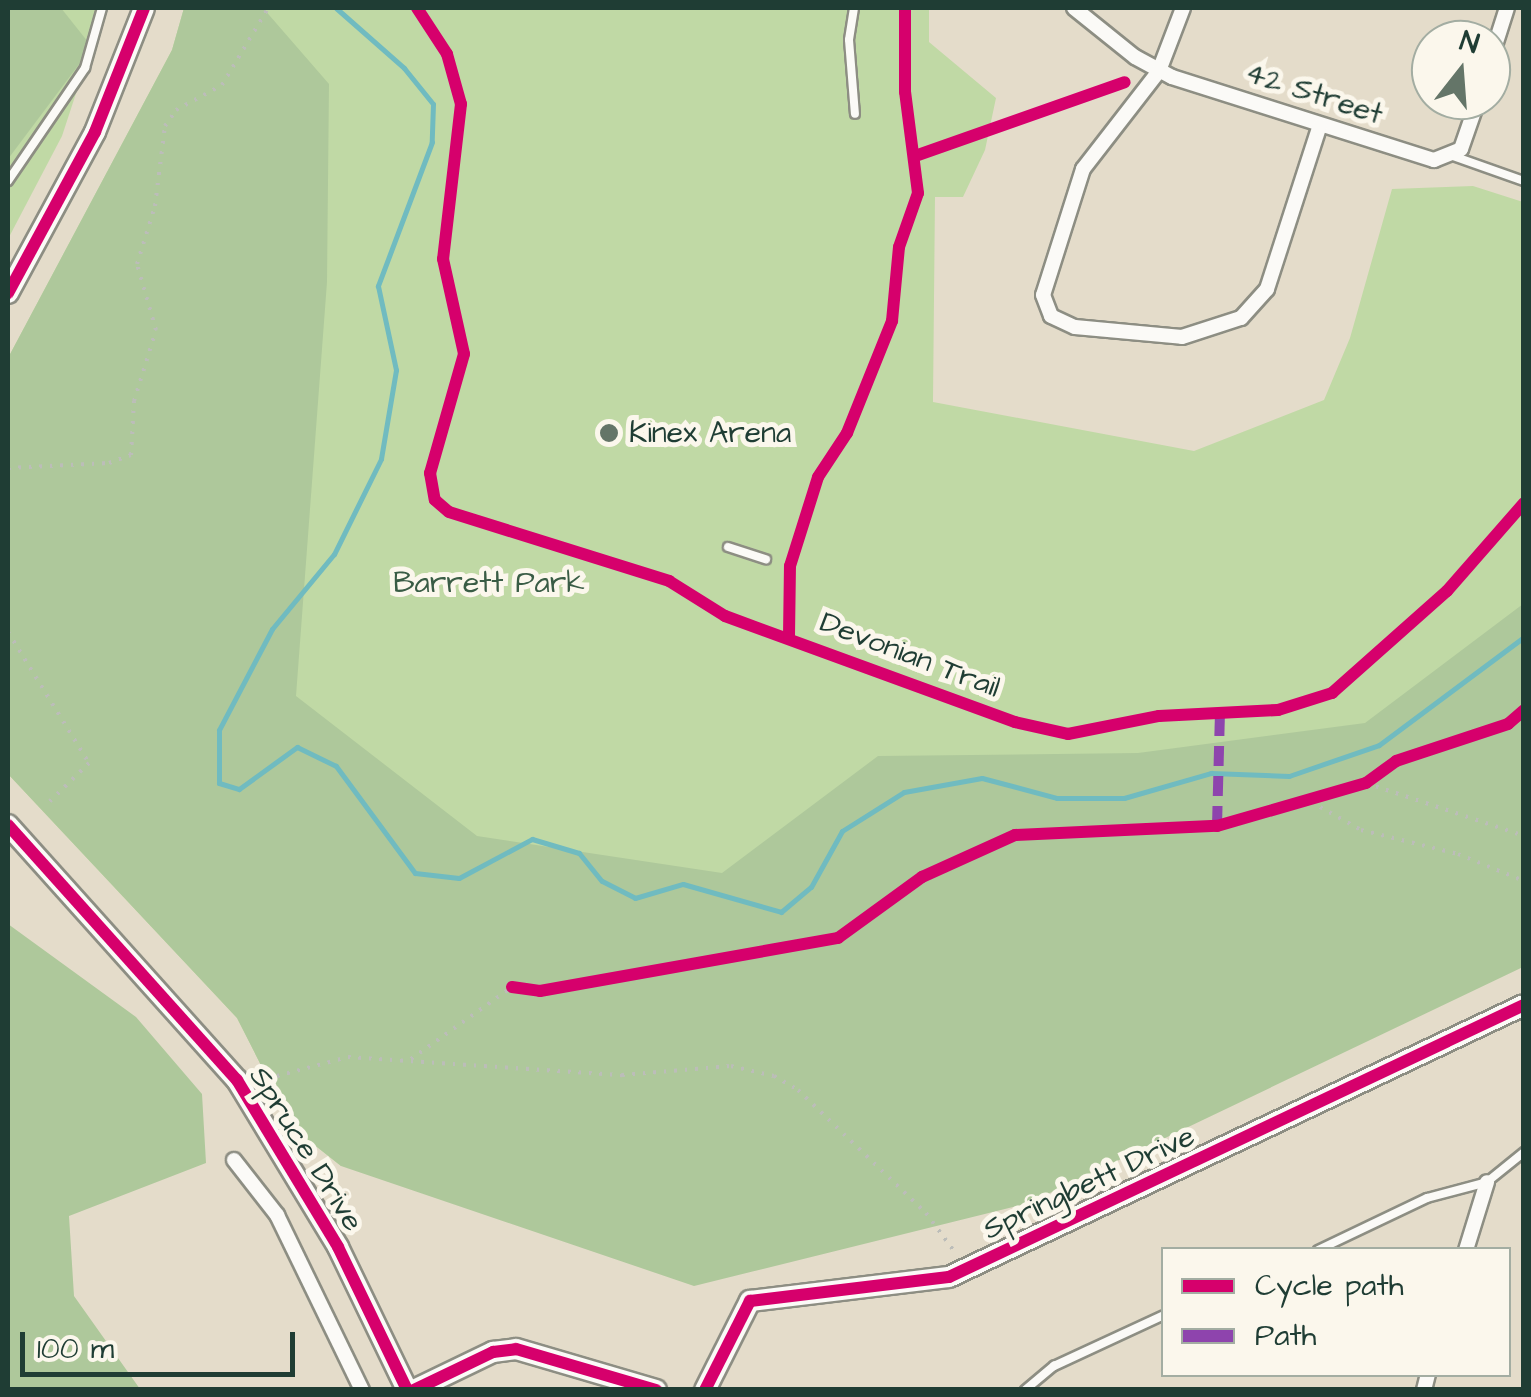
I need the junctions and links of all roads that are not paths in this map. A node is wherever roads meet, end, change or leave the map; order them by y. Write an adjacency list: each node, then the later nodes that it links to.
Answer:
1 (102, 8): 11 (lane)
2 (144, 8): 13 (street)
3 (854, 8): 7 (lane)
4 (1074, 8): 6 (street, 42 Street)
5 (1183, 8): 6 (street)
6 (1159, 71): 9 (street, 42 Street); 9 (street)
7 (855, 114)
8 (1471, 120): 10 (street)
9 (1320, 125): 10 (street, 42 Street)
10 (1453, 156): 12 (lane)
11 (8, 181)
12 (1524, 181)
13 (8, 293)
14 (728, 547): 15 (lane)
15 (766, 559)
16 (8, 824): 26 (street, Spruce Drive)
17 (1524, 1005): 28 (street, Springbett Drive)
18 (1524, 1152): 20 (lane)
19 (234, 1160): 25 (street, Spruce Drive)
20 (1487, 1182): 21 (lane); 22 (street)
21 (1324, 1247)
22 (1467, 1247)
23 (1161, 1316): 29 (lane)
24 (628, 1385): 26 (street); 27 (street)
25 (362, 1390)
26 (410, 1390)
27 (656, 1390)
28 (705, 1390)
29 (1025, 1390)

